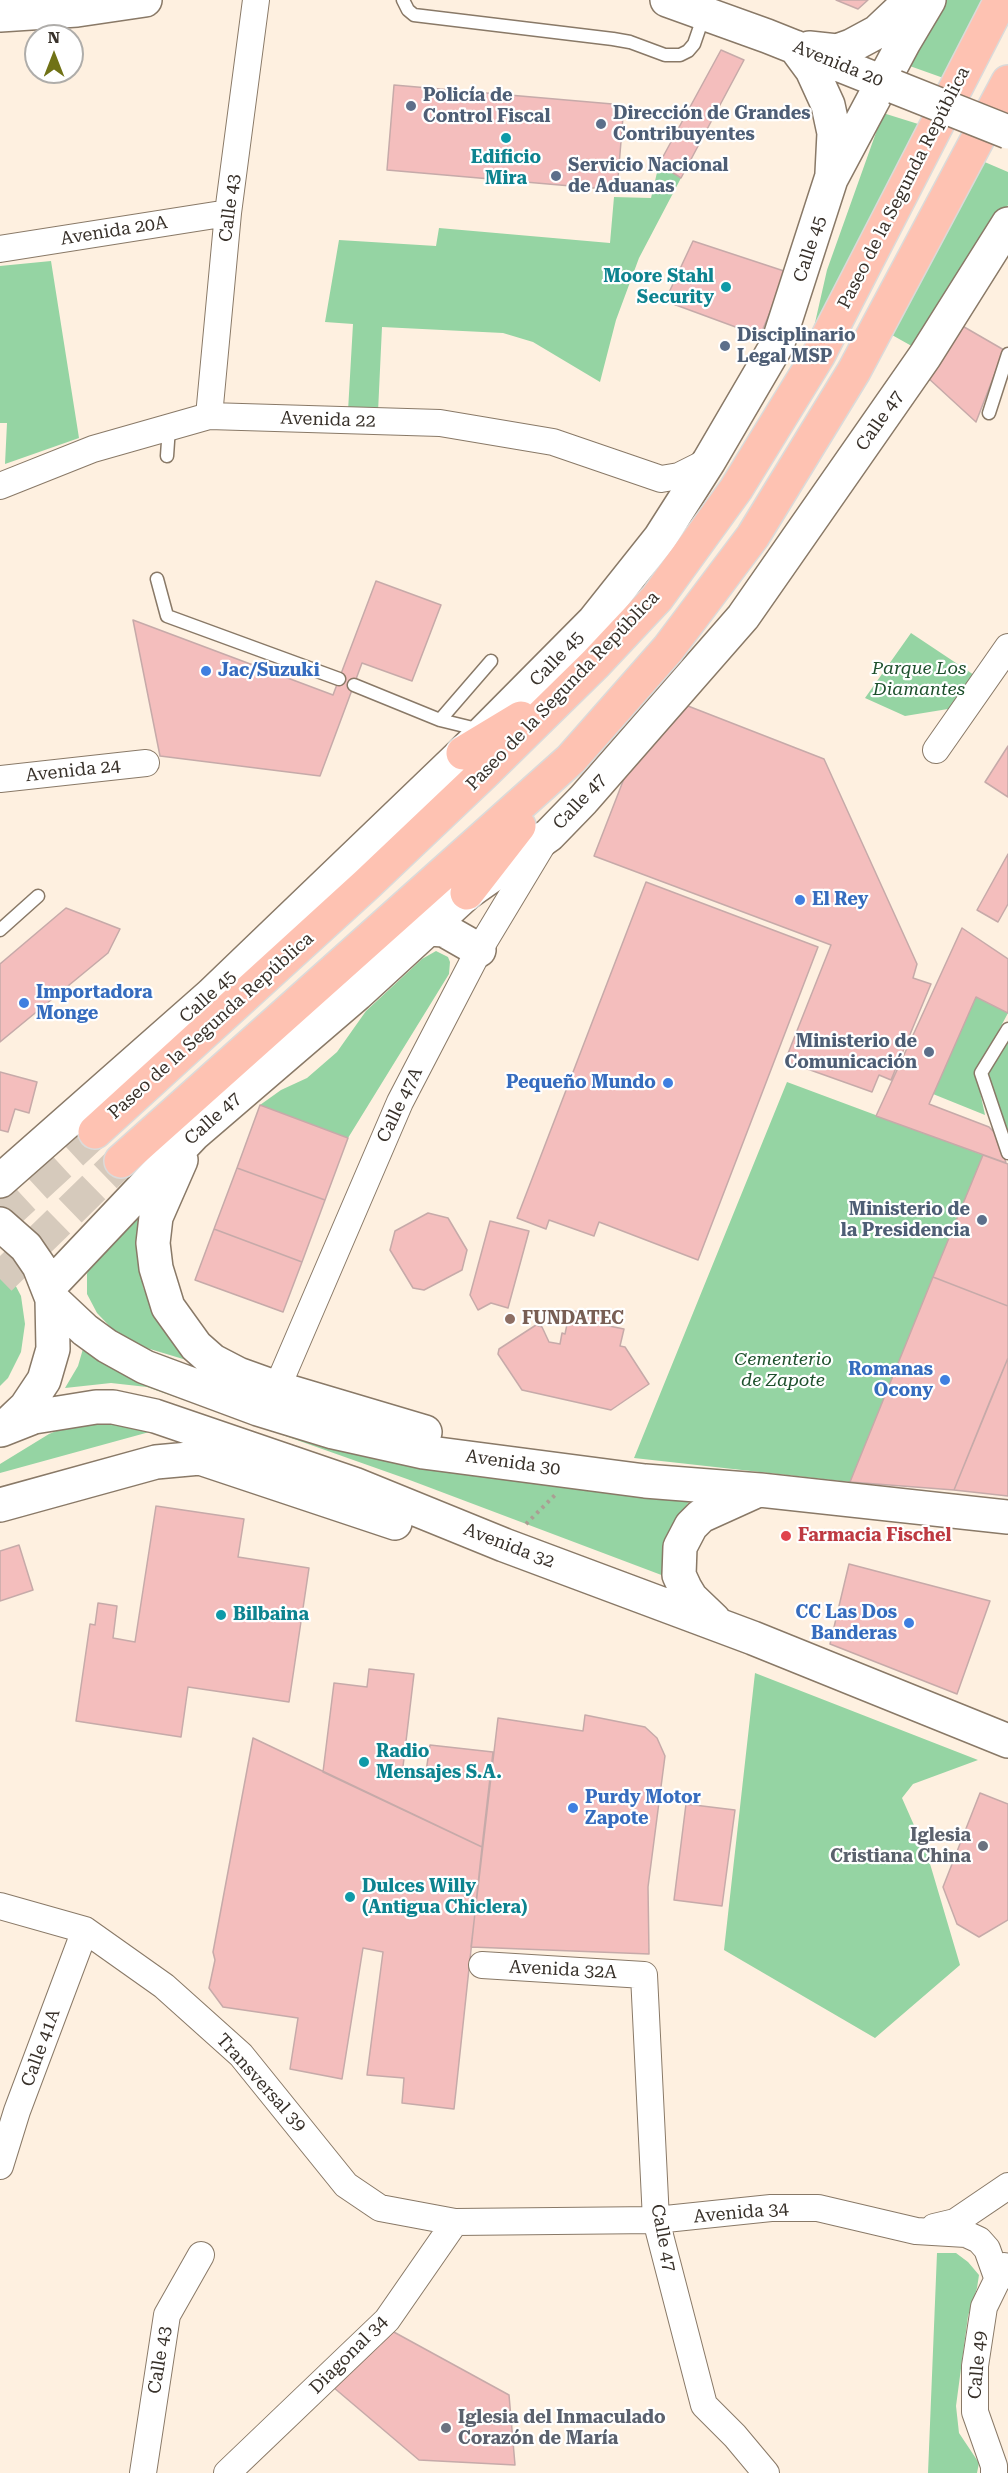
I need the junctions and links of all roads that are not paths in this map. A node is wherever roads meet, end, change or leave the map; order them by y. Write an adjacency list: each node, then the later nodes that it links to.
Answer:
1 (145, 0): 8 (main road)
2 (256, 0): 16 (street, Calle 43)
3 (403, 0): 9 (lane)
4 (667, 0): 9 (main road, Avenida 20)
5 (911, 0): 11 (main road)
6 (929, 0): 13 (main road, Calle 45)
7 (1001, 0): 33 (highway, Paseo de la Segunda República)
8 (77, 5): 10 (main road)
9 (705, 14): 11 (main road, Avenida 20)
10 (0, 15)
11 (795, 47): 13 (main road, Avenida 20); 15 (main road)
12 (1008, 82): 37 (highway)
13 (889, 85): 14 (main road, Avenida 20, bridge); 15 (main road, Calle 45)
14 (1008, 132)
15 (831, 179): 24 (main road, Calle 45)
16 (228, 213): 18 (street, Avenida 20A); 21 (street, Calle 43)
17 (1008, 224): 40 (main road, Calle 47)
18 (0, 249)
19 (1008, 354): 20 (lane)
20 (989, 413)
21 (209, 416): 22 (street, Avenida 22); 25 (street, Avenida 22)
22 (169, 427): 23 (lane); 26 (street, Avenida 22)
23 (167, 456)
24 (709, 461): 25 (street); 27 (main road, Calle 45)
25 (661, 479): 27 (street)
26 (0, 486)
27 (679, 508): 35 (main road, Calle 45)
28 (157, 579): 31 (lane)
29 (1008, 647): 36 (street)
30 (491, 661): 34 (lane)
31 (339, 679)
32 (354, 685): 34 (lane)
33 (567, 691): 35 (highway); 47 (highway, Paseo de la Segunda República)
34 (440, 720): 35 (lane)
35 (474, 742): 51 (main road, Calle 45)
36 (936, 750)
37 (571, 759): 41 (highway); 50 (highway)
38 (146, 764): 39 (street, Avenida 24)
39 (0, 779)
40 (549, 835): 41 (main road, Calle 47); 45 (street, Calle 47A)
41 (467, 893): 43 (main road, Calle 47)
42 (38, 896): 44 (lane)
43 (428, 928): 45 (main road); 48 (main road, Calle 47)
44 (0, 930)
45 (479, 950): 54 (street, Calle 47A)
46 (1008, 1029): 49 (lane)
47 (95, 1132)
48 (194, 1134): 53 (main road, Calle 47); 54 (main road)
49 (1008, 1153)
50 (121, 1161)
51 (0, 1181)
52 (0, 1224): 53 (main road)
53 (50, 1293): 55 (main road); 56 (main road, Avenida 30)
54 (277, 1388): 56 (main road)
55 (1, 1430): 60 (main road, Avenida 32)
56 (508, 1463): 57 (main road, Avenida 30)
57 (760, 1490): 59 (main road, Avenida 30); 61 (main road)
58 (0, 1505): 60 (main road)
59 (1008, 1517)
60 (504, 1545): 61 (main road, Avenida 32)
61 (720, 1626): 62 (main road, Avenida 32)
62 (1008, 1741)
63 (0, 1906): 64 (street, Transversal 39)
64 (85, 1930): 67 (street, Calle 41A); 70 (street, Transversal 39)
65 (482, 1965): 66 (street, Avenida 32A)
66 (644, 1975): 69 (street, Calle 47)
67 (0, 2166)
68 (1008, 2186): 71 (street, Avenida 34)
69 (656, 2220): 70 (street, Avenida 34); 71 (street, Avenida 34); 77 (street, Calle 47)
70 (455, 2222): 76 (street, Diagonal 34)
71 (916, 2231): 73 (street, Avenida 34)
72 (201, 2255): 75 (street, Calle 43)
73 (1003, 2269): 74 (street, Calle 49)
74 (997, 2459)
75 (143, 2473)
76 (227, 2473)
77 (766, 2473)

